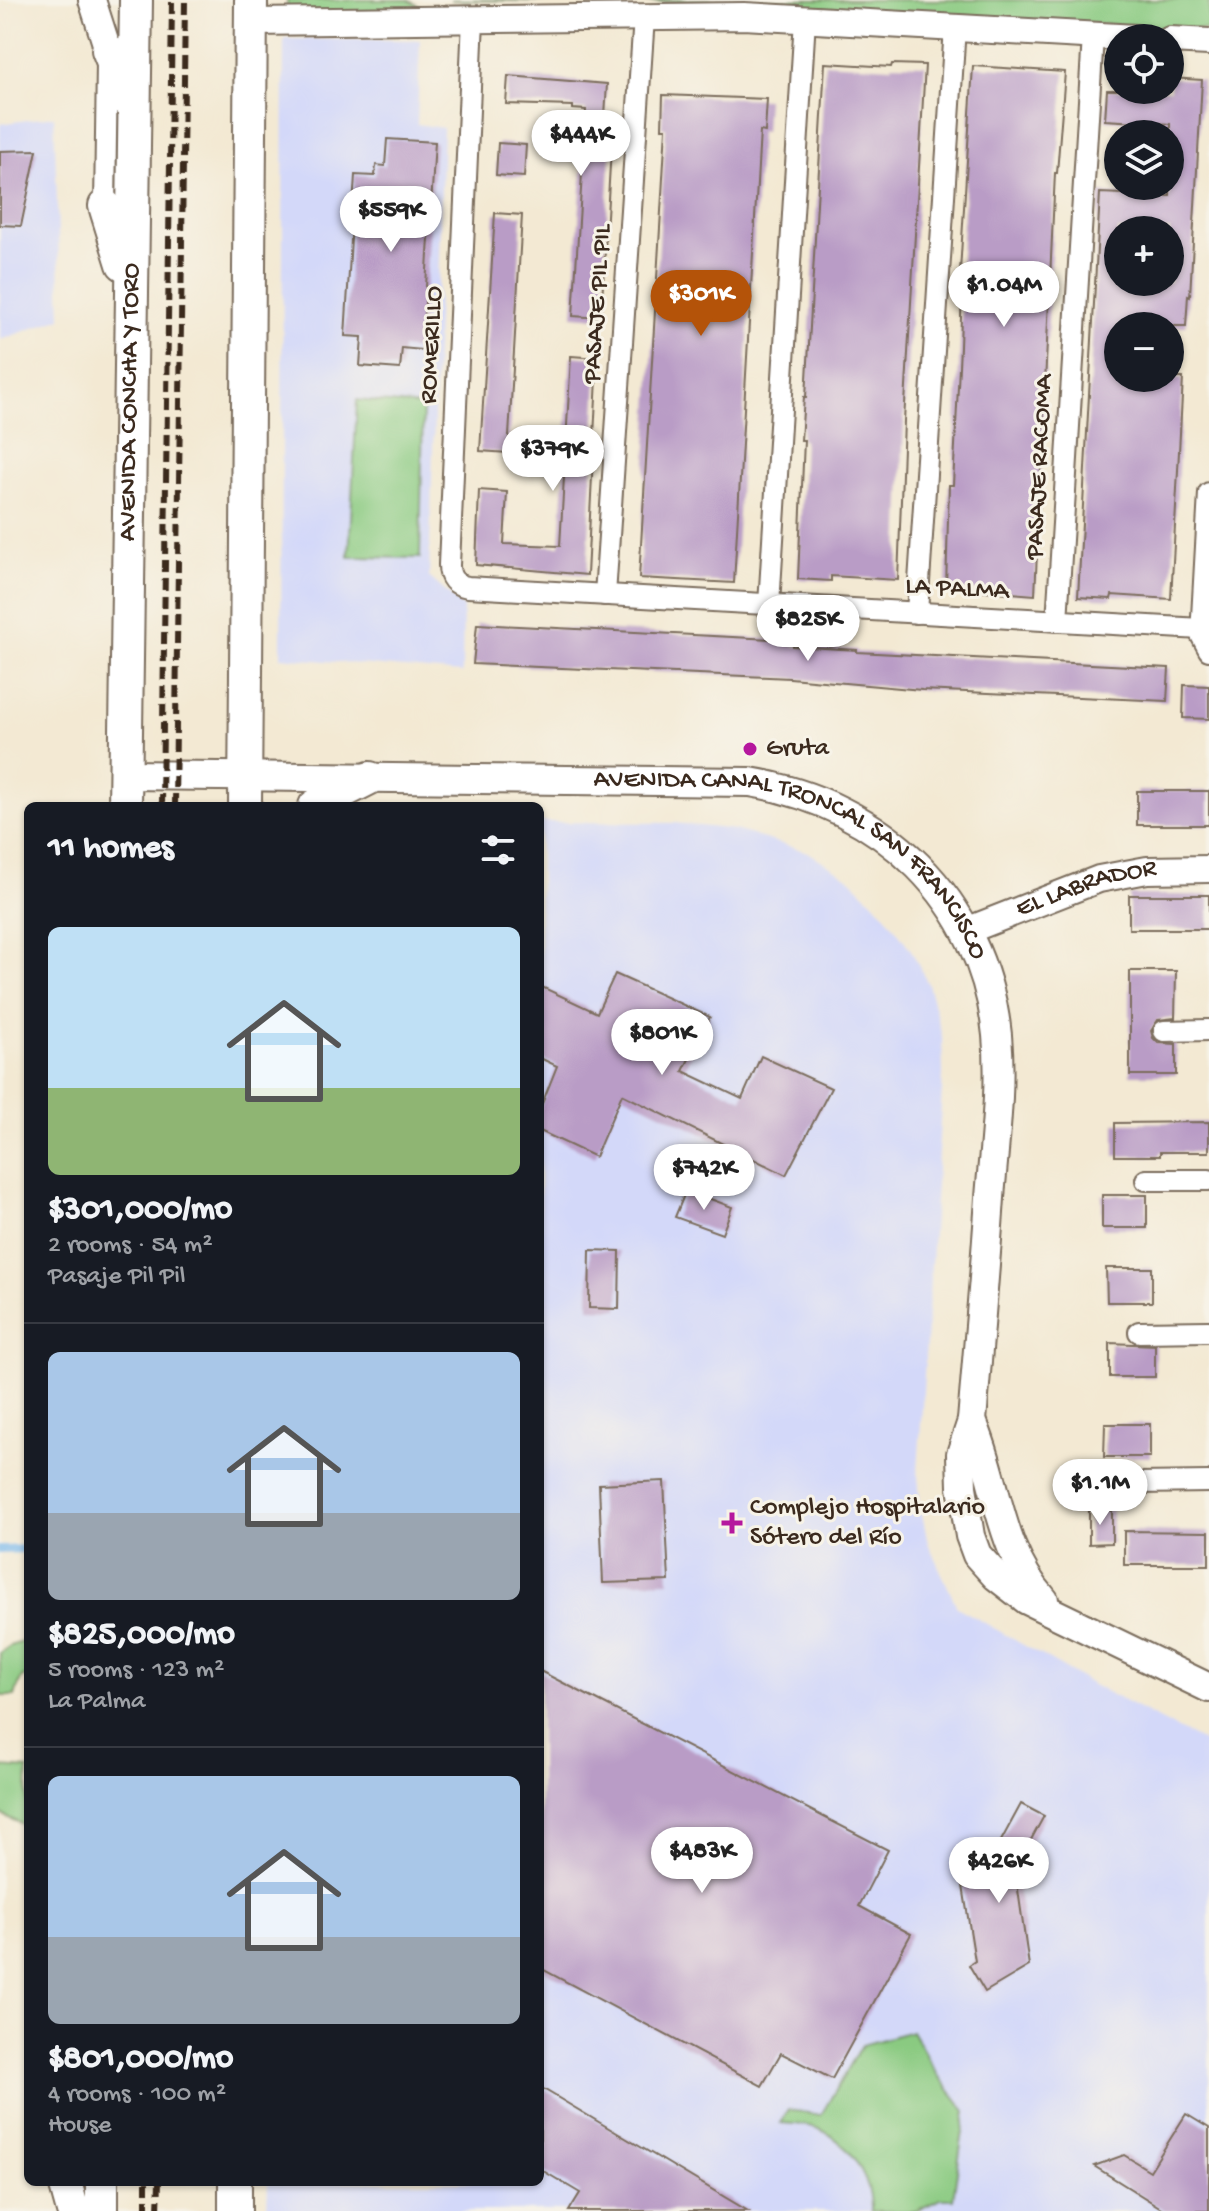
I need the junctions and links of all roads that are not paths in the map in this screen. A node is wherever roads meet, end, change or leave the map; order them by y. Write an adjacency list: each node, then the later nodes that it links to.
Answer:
1 (92, 0): 13 (street)
2 (136, 0): 14 (main road, AVENIDA CONCHA Y TORO)
3 (437, 0): 6 (street)
4 (251, 11): 6 (street); 27 (main road)
5 (644, 17): 6 (street); 7 (street); 19 (street, PASAJE PIL PIL)
6 (473, 19): 18 (street, ROMERILLO)
7 (805, 19): 8 (street); 20 (street)
8 (955, 27): 9 (street); 21 (street)
9 (1093, 36): 10 (street); 22 (street, PASAJE RACOMA)
10 (1104, 37)
11 (1184, 41): 12 (street)
12 (1209, 42)
13 (108, 50): 14 (main road)
14 (125, 123): 15 (street); 16 (main road, AVENIDA CONCHA Y TORO)
15 (105, 206): 16 (main road)
16 (131, 289): 26 (main road, AVENIDA CONCHA Y TORO)
17 (1209, 493): 23 (street)
18 (450, 577): 19 (street, LA PALMA)
19 (605, 595): 20 (street, LA PALMA)
20 (769, 605): 21 (street, LA PALMA)
21 (917, 613): 22 (street, LA PALMA)
22 (1058, 613): 23 (street, LA PALMA)
23 (1201, 629): 24 (street)
24 (1209, 650)
25 (370, 778): 27 (main road, AVENIDA CANAL TRONCAL SAN FRANCISCO); 28 (main road); 30 (main road, AVENIDA CANAL TRONCAL SAN FRANCISCO)
26 (125, 790): 27 (main road, AVENIDA CANAL TRONCAL SAN FRANCISCO)
27 (245, 791)
28 (323, 802)
29 (1209, 869): 30 (street, EL LABRADOR)
30 (966, 931): 39 (main road, AVENIDA CANAL TRONCAL SAN FRANCISCO)
31 (1209, 1030): 32 (street)
32 (1164, 1031)
33 (1146, 1180): 34 (street)
34 (1209, 1180)
35 (1209, 1331): 36 (street)
36 (1139, 1332)
37 (1209, 1482): 38 (street)
38 (1138, 1483)
39 (1209, 1688)
40 (63, 2186): 44 (street)
41 (64, 2186): 45 (main road)
42 (102, 2186): 46 (main road)
43 (235, 2186): 47 (main road)
44 (60, 2211)
45 (73, 2211)
46 (102, 2211)
47 (235, 2211)

